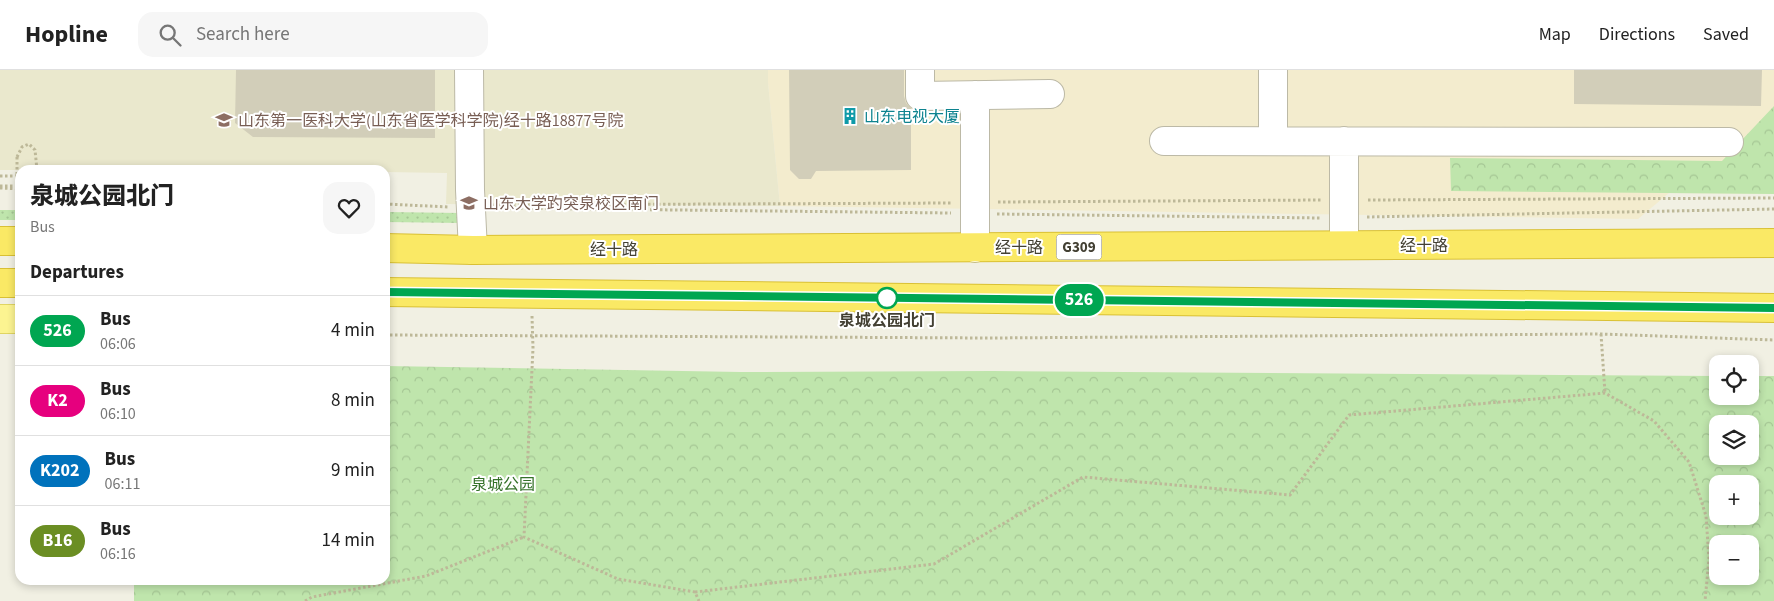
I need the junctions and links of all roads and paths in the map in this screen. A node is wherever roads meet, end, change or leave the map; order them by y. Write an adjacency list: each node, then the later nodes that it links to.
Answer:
1 (469, 70): 18 (lane)
2 (920, 70): 5 (lane)
3 (1273, 70): 7 (lane)
4 (1050, 94): 5 (lane)
5 (975, 95): 19 (lane)
6 (1164, 141): 7 (lane)
7 (1273, 141): 8 (lane)
8 (1344, 141): 9 (lane); 20 (lane)
9 (1729, 142)
10 (17, 165): 11 (path, bridge)
11 (36, 165)
12 (0, 176): 13 (path)
13 (15, 176)
14 (0, 187): 15 (path)
15 (15, 188)
16 (1774, 198): 20 (path)
17 (390, 204): 18 (path)
18 (471, 207): 19 (path); 19 (path); 28 (lane)
19 (975, 208): 20 (path); 20 (path); 27 (lane)
20 (1344, 209): 21 (path); 25 (lane)
21 (1774, 210)
22 (0, 241): 23 (highway)
23 (15, 241)
24 (1774, 243): 25 (highway, 经十路 / G309)
25 (1344, 246): 27 (highway, 经十路 / G309)
26 (390, 248): 28 (highway, 经十路 / G309)
27 (975, 248): 28 (highway, 经十路 / G309)
28 (473, 250)
29 (0, 283): 30 (highway)
30 (15, 283)
31 (390, 292): 32 (highway)
32 (532, 294): 33 (highway); 39 (path)
33 (1599, 306): 34 (highway); 37 (path)
34 (1774, 308)
35 (0, 319): 36 (main road)
36 (15, 319)
37 (1601, 334): 39 (path); 40 (path); 41 (path)
38 (390, 335): 39 (path)
39 (533, 336): 42 (path)
40 (1774, 340)
41 (1605, 393): 45 (path); 48 (path)
42 (524, 537): 43 (path); 45 (path)
43 (390, 583)
44 (377, 585): 46 (path)
45 (695, 592): 47 (path)
46 (305, 601)
47 (700, 601)
48 (1706, 601)

